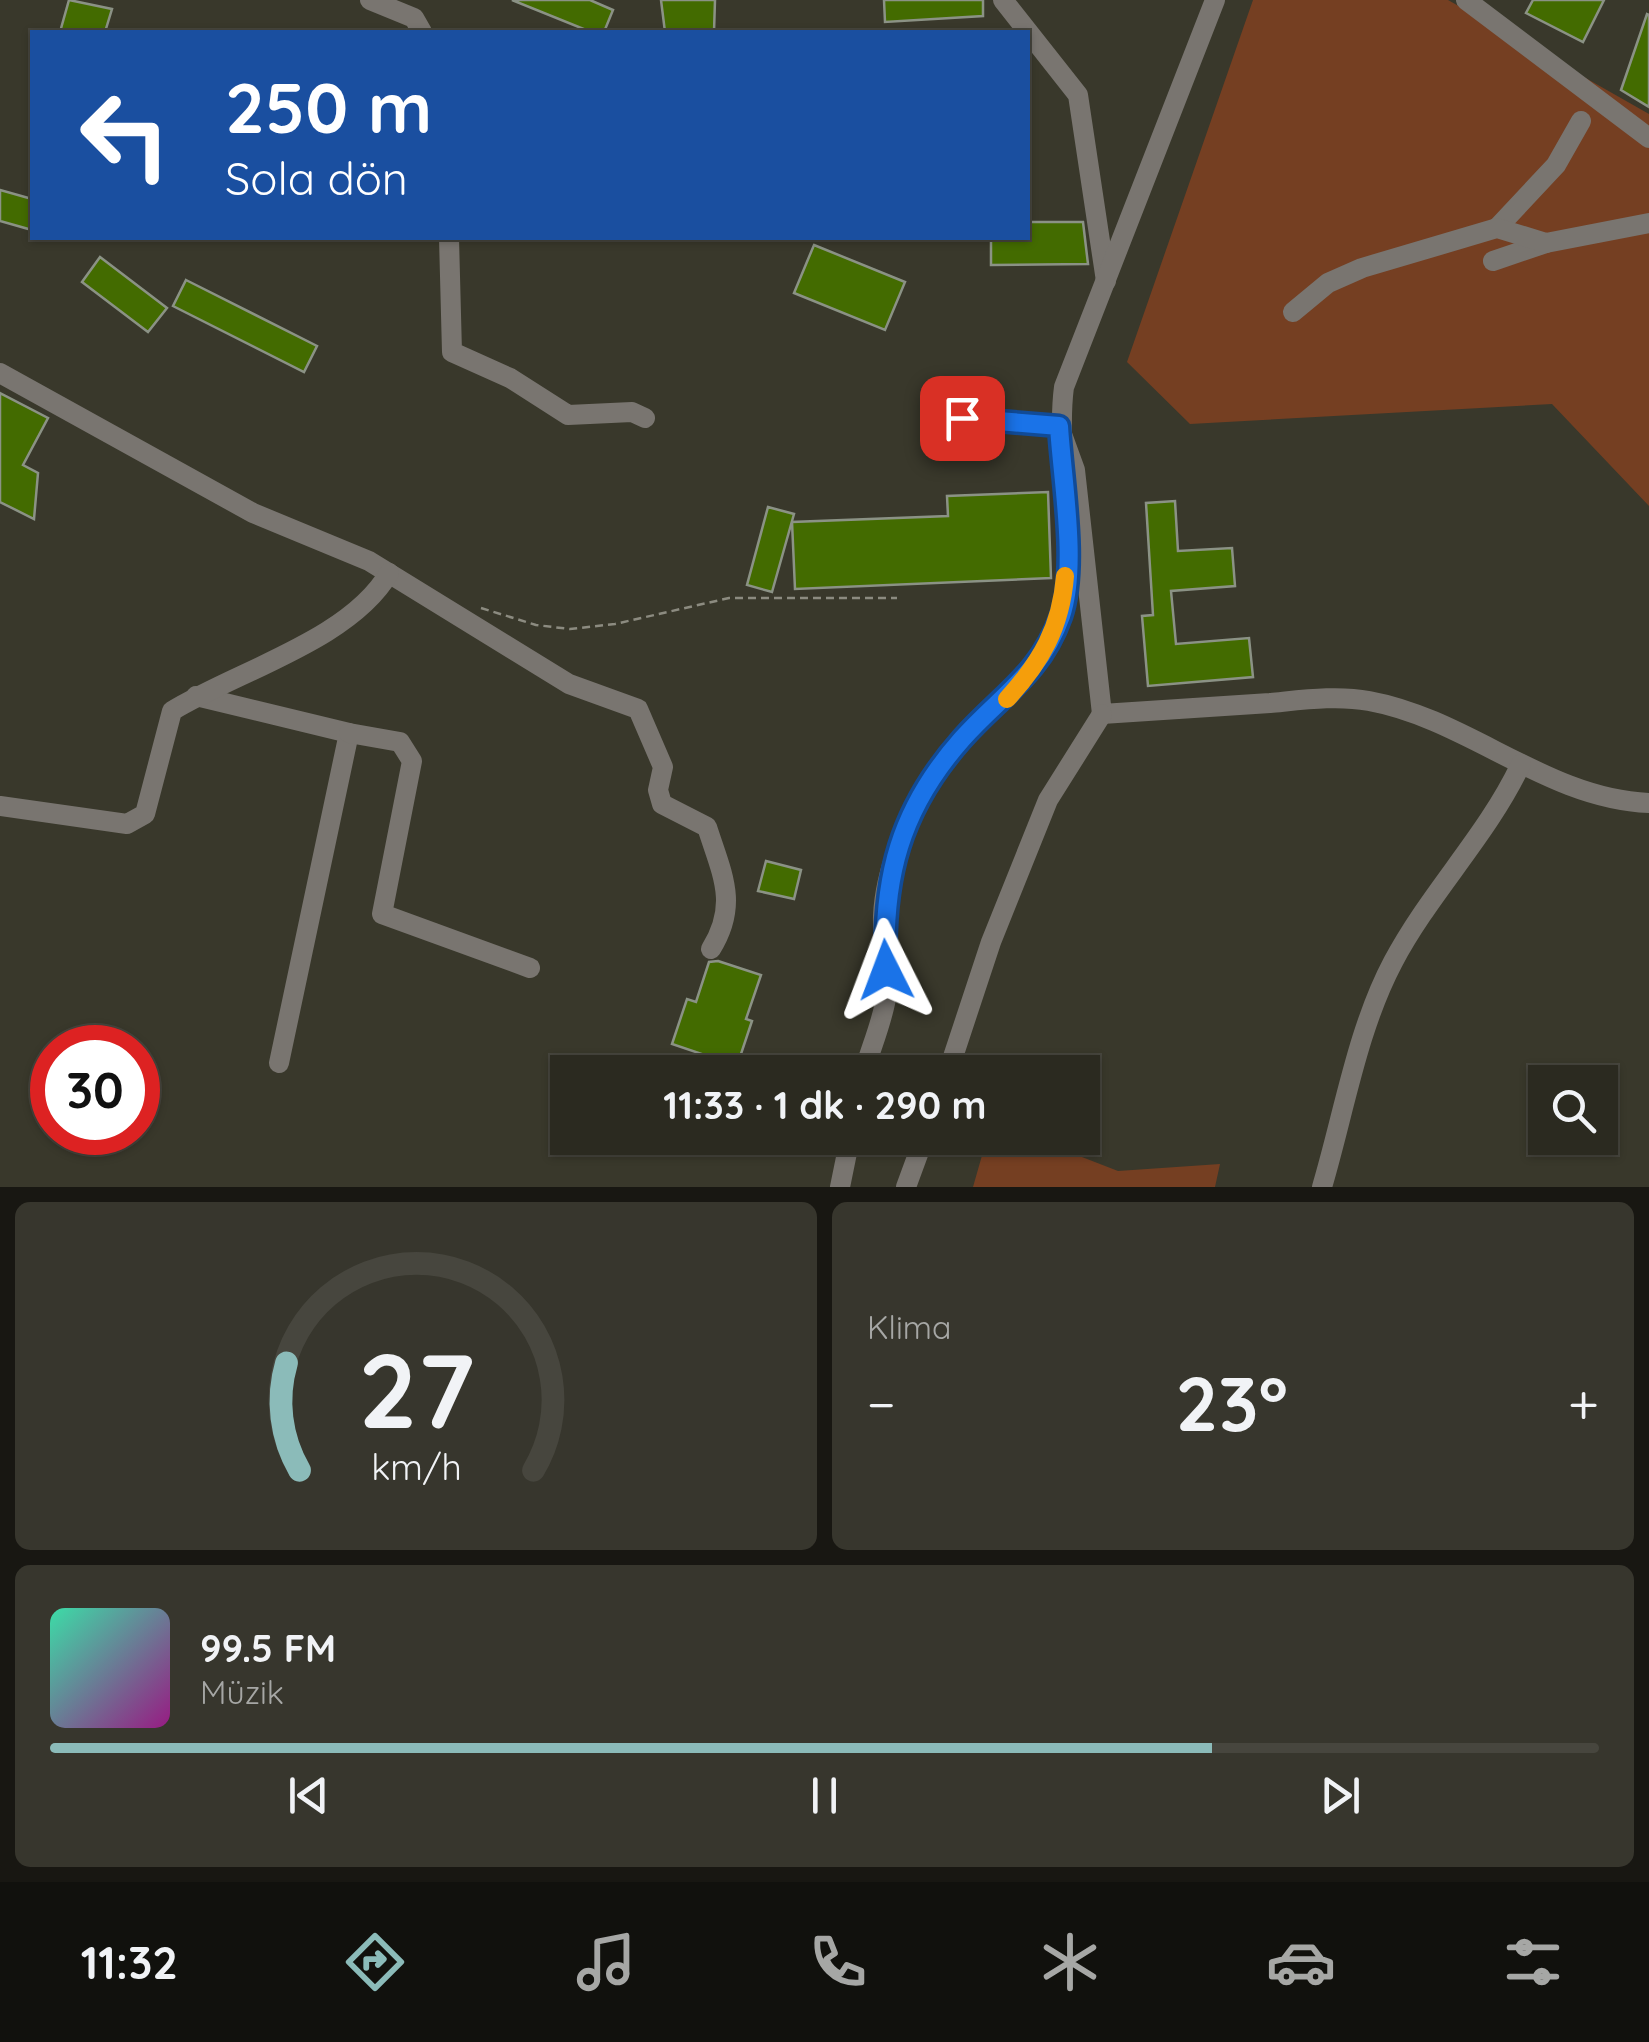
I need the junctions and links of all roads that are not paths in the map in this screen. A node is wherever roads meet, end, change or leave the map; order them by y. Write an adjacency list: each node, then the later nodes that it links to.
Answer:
1 (370, 0): 5 (street)
2 (1002, 0): 6 (street)
3 (1215, 0): 15 (street)
4 (1466, 0): 9 (street)
5 (418, 17)
6 (1026, 30)
7 (1030, 35): 15 (street)
8 (1581, 121): 11 (street)
9 (1649, 138)
10 (1649, 223): 13 (street)
11 (1497, 228): 13 (street); 16 (street)
12 (449, 240): 19 (street)
13 (1546, 243): 14 (street)
14 (1494, 261)
15 (1106, 283): 20 (street)
16 (1294, 312)
17 (0, 373): 21 (street)
18 (930, 415): 20 (street)
19 (645, 418)
20 (1059, 426): 23 (street); 30 (street)
21 (389, 574): 22 (street); 28 (street)
22 (196, 696): 24 (street); 27 (street)
23 (1102, 714): 25 (street); 31 (street)
24 (349, 733): 29 (street); 32 (street)
25 (1521, 764): 26 (street); 37 (street)
26 (1649, 803)
27 (0, 806)
28 (711, 950)
29 (530, 968)
30 (869, 1055)
31 (953, 1055)
32 (279, 1063)
33 (847, 1155): 35 (street)
34 (918, 1155): 36 (street)
35 (840, 1187)
36 (906, 1187)
37 (1322, 1187)

